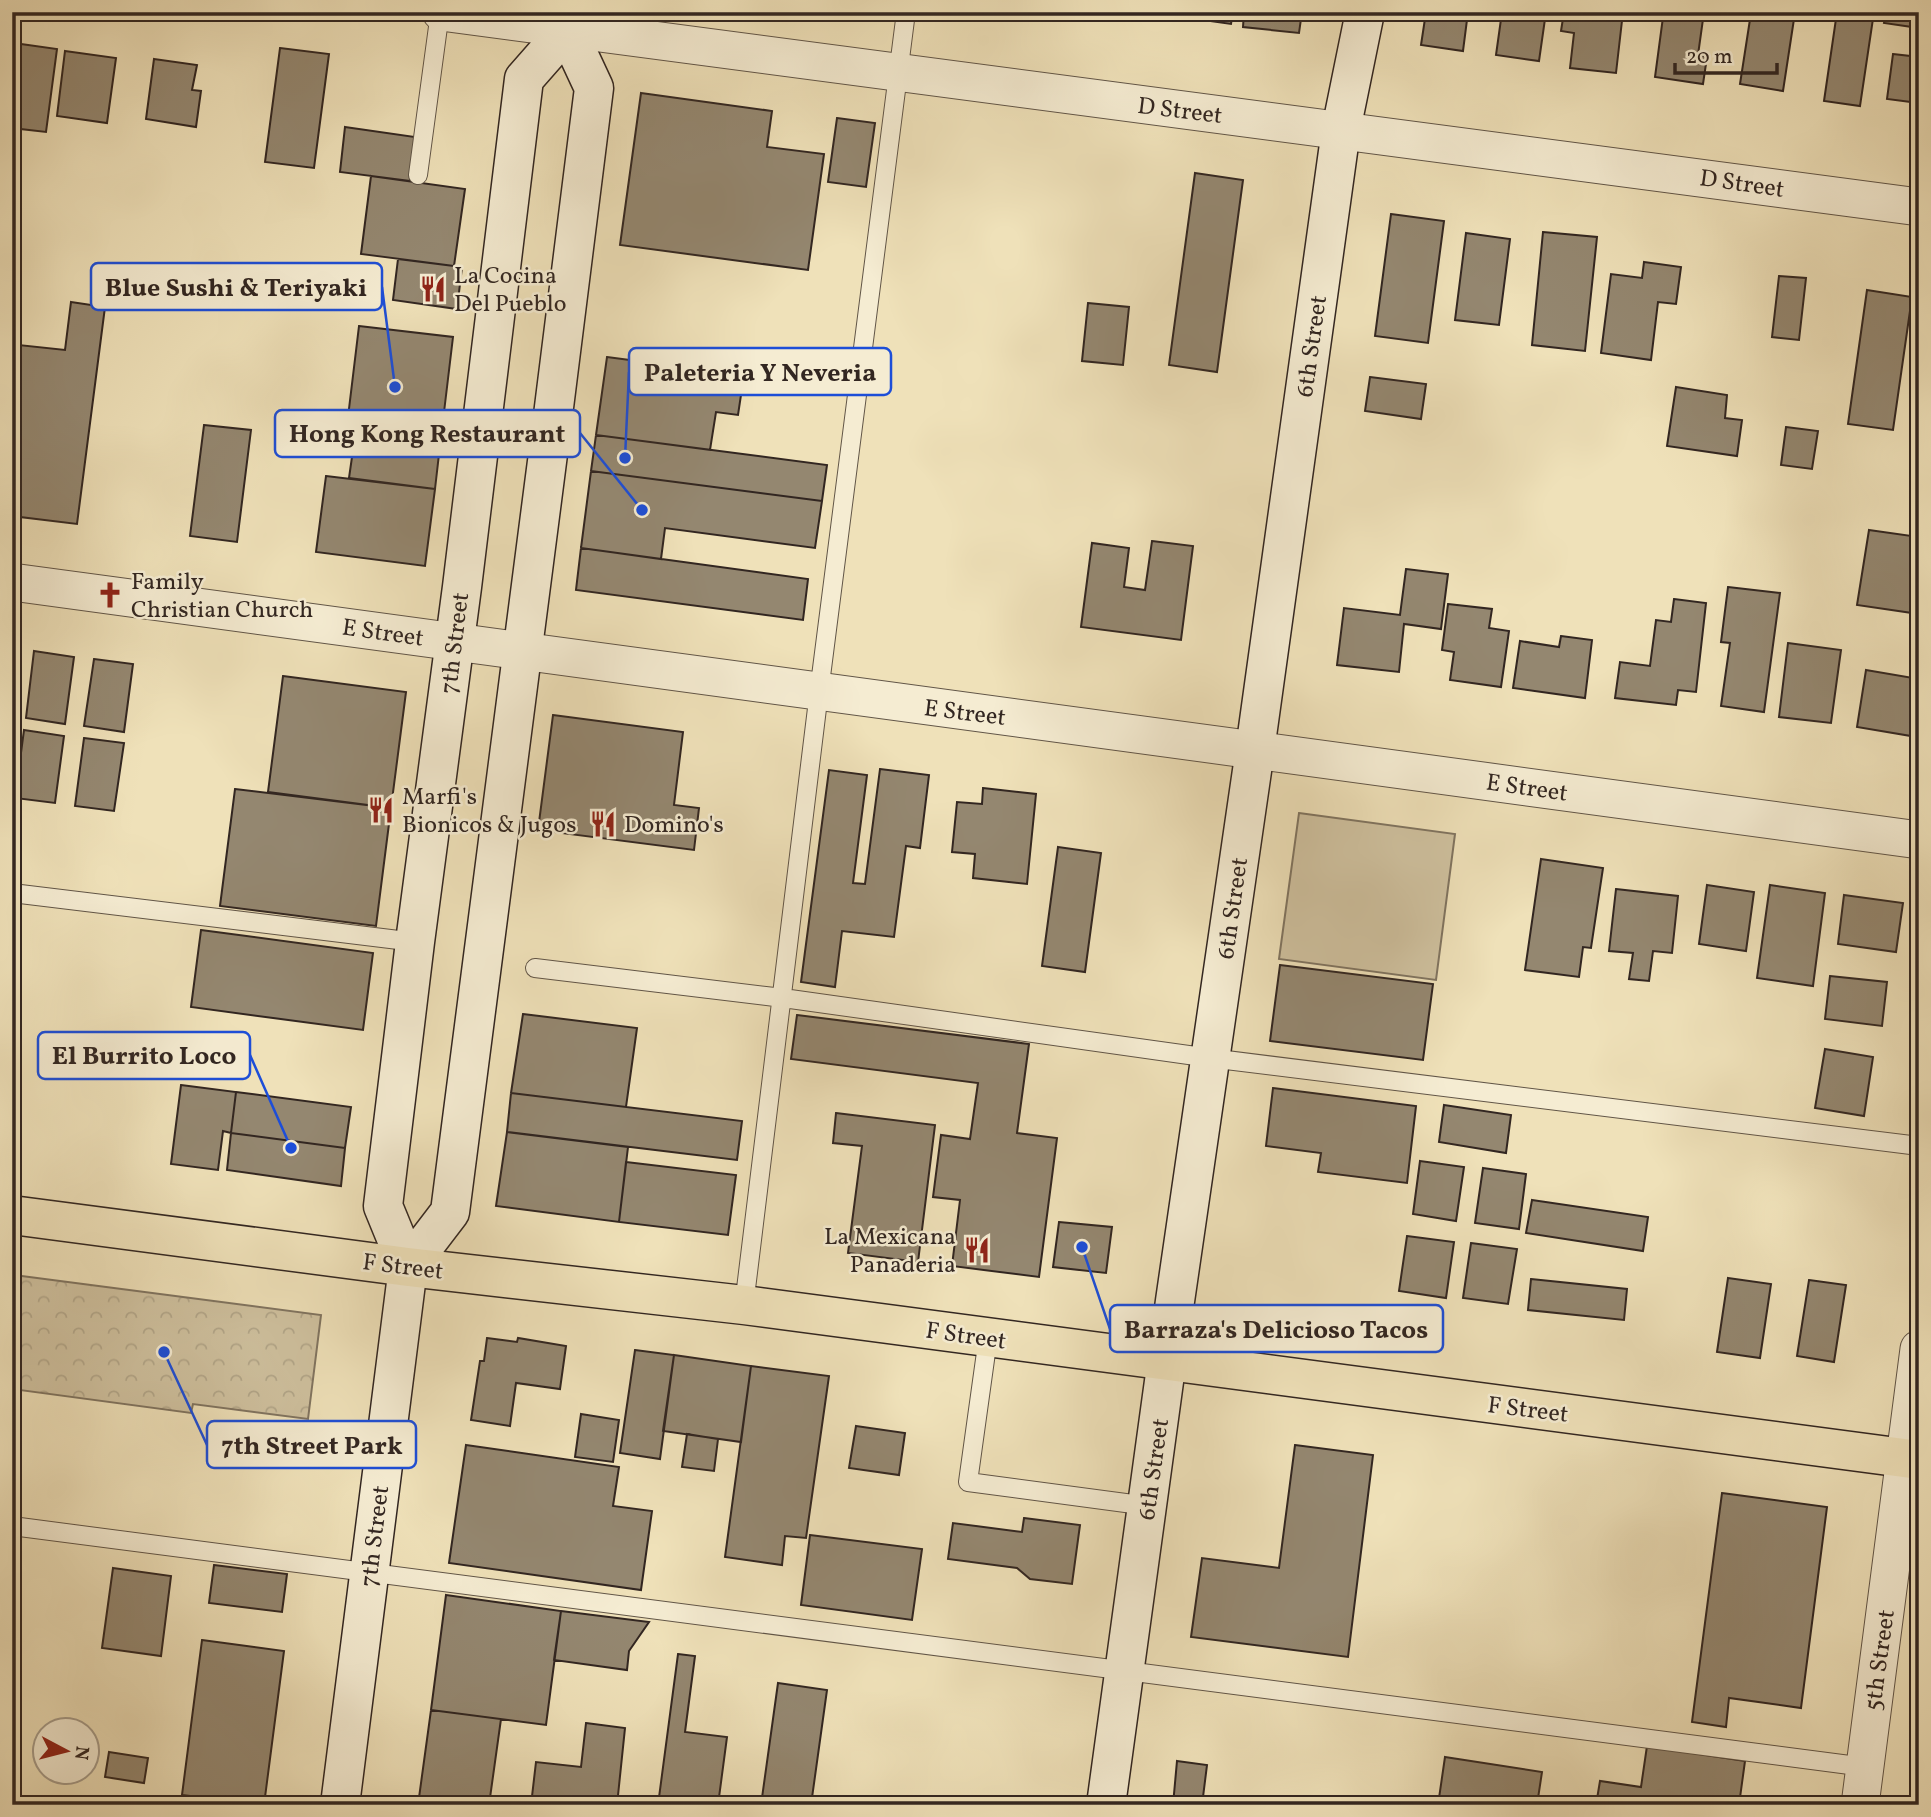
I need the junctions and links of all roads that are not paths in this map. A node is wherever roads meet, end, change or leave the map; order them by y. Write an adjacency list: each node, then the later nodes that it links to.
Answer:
1 (440, 12): 4 (street, D Street); 7 (lane)
2 (906, 12): 5 (lane)
3 (1365, 12): 6 (street, 6th Street)
4 (568, 21): 5 (street, D Street); 10 (street, 7th Street); 11 (street, 7th Street)
5 (899, 74): 6 (street, D Street); 12 (lane)
6 (1341, 130): 8 (street, D Street); 13 (street, 6th Street)
7 (418, 175)
8 (1919, 207)
9 (12, 582): 10 (street, E Street)
10 (454, 642): 11 (street, E Street); 16 (street, 7th Street)
11 (522, 650): 12 (street, E Street); 22 (street, 7th Street)
12 (819, 692): 13 (street, E Street); 18 (lane)
13 (1255, 750): 14 (street, E Street); 19 (street, 6th Street)
14 (1919, 840)
15 (12, 893): 16 (lane)
16 (415, 942): 22 (street, 7th Street)
17 (535, 968): 18 (lane)
18 (783, 998): 19 (lane); 23 (lane)
19 (1210, 1058): 20 (lane); 26 (street, 6th Street)
20 (1919, 1146)
21 (12, 1215): 22 (main road, F Street)
22 (408, 1268): 23 (main road, F Street); 30 (street, 7th Street)
23 (744, 1306): 24 (main road, F Street)
24 (988, 1338): 26 (main road, F Street); 28 (lane)
25 (1919, 1349): 27 (street, 5th Street)
26 (1167, 1362): 27 (main road, F Street); 28 (street, 6th Street)
27 (1912, 1459): 32 (street, 5th Street)
28 (1148, 1506): 31 (street, 6th Street)
29 (12, 1526): 30 (lane)
30 (369, 1573): 31 (lane); 33 (street, 7th Street)
31 (1125, 1671): 32 (lane); 34 (street, 6th Street)
32 (1865, 1767): 35 (street, 5th Street)
33 (340, 1805)
34 (1107, 1805)
35 (1860, 1805)

